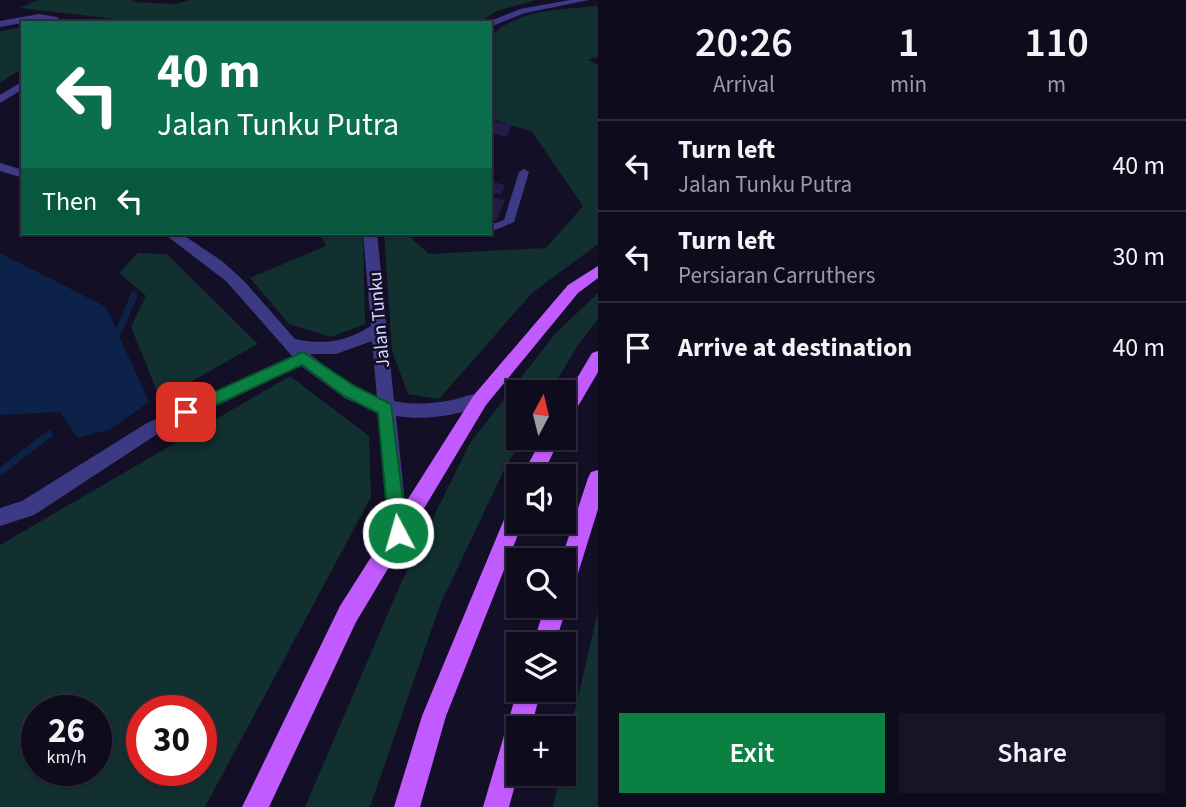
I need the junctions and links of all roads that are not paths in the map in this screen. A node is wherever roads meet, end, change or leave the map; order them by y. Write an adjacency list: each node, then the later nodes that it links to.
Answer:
1 (585, 0): 3 (street)
2 (58, 21): 4 (street)
3 (492, 23)
4 (0, 24)
5 (21, 85): 6 (street)
6 (0, 100)
7 (0, 167): 9 (street)
8 (524, 172): 10 (lane)
9 (21, 173)
10 (492, 228)
11 (173, 235): 15 (street)
12 (370, 235): 14 (street, Jalan Tunku)
13 (598, 271): 19 (main road)
14 (379, 328): 15 (street); 20 (street, Jalan Tunku)
15 (289, 344): 17 (street)
16 (598, 357): 18 (main road)
17 (303, 358): 20 (street); 22 (street)
18 (576, 395)
19 (480, 400): 20 (street); 23 (main road)
20 (386, 409): 23 (street, Jalan Tunku)
21 (598, 478): 25 (main road)
22 (0, 517)
23 (398, 533): 27 (main road)
24 (508, 534): 28 (main road)
25 (575, 548)
26 (526, 702): 29 (main road)
27 (255, 807)
28 (407, 807)
29 (496, 807)

